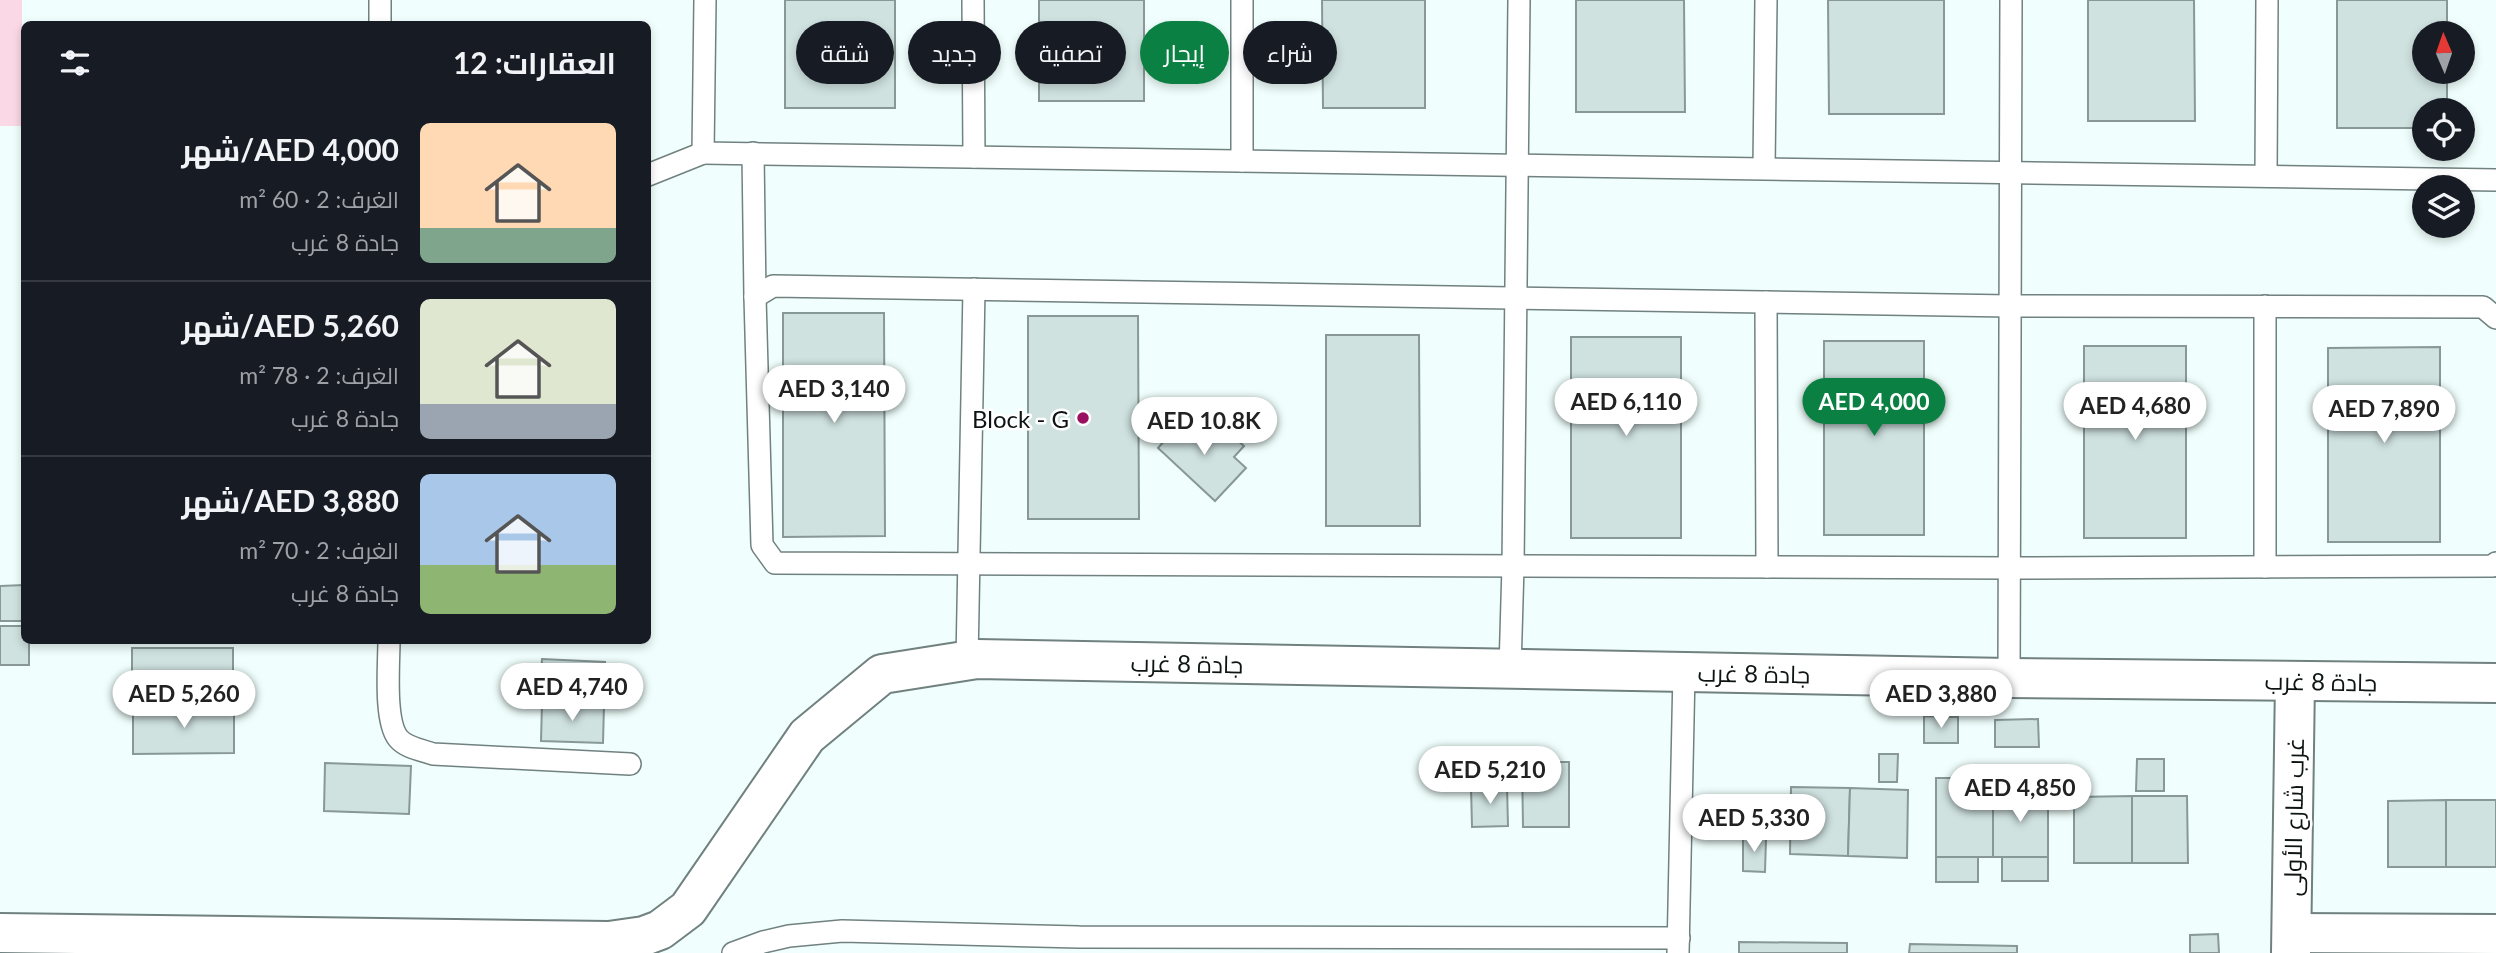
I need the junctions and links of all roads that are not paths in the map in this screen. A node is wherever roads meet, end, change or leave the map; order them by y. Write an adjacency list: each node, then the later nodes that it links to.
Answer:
1 (380, 0): 9 (lane)
2 (705, 0): 10 (lane)
3 (973, 0): 12 (lane)
4 (1242, 0): 13 (lane)
5 (1519, 0): 14 (lane)
6 (1766, 0): 15 (lane)
7 (2011, 0): 16 (lane)
8 (2267, 0): 18 (lane)
9 (380, 21)
10 (703, 153): 11 (lane); 17 (lane)
11 (753, 153): 12 (lane); 21 (lane)
12 (974, 157): 13 (lane)
13 (1242, 160): 14 (lane)
14 (1517, 164): 15 (lane); 22 (lane)
15 (1764, 168): 16 (lane)
16 (2011, 172): 18 (lane); 24 (lane)
17 (651, 174)
18 (2266, 176): 19 (lane)
19 (2496, 180)
20 (974, 289): 21 (lane); 22 (lane); 27 (lane)
21 (755, 297): 27 (lane)
22 (1516, 298): 23 (lane); 29 (lane)
23 (1766, 302): 24 (lane); 30 (lane)
24 (2010, 306): 25 (lane); 32 (lane)
25 (2265, 306): 26 (lane); 31 (lane)
26 (2496, 318)
27 (970, 564): 29 (lane); 34 (lane)
28 (2496, 564): 31 (lane)
29 (1513, 566): 30 (lane); 35 (lane)
30 (1767, 567): 32 (lane)
31 (2265, 567): 32 (lane)
32 (2009, 568): 37 (lane)
33 (389, 644): 40 (lane)
34 (967, 661): 35 (street, جادة 8 غرب); 41 (street, جادة 8 غرب)
35 (1510, 669): 36 (street, جادة 8 غرب)
36 (1684, 672): 37 (street, جادة 8 غرب); 45 (lane)
37 (2009, 678): 38 (street, جادة 8 غرب)
38 (2295, 681): 39 (street, جادة 8 غرب); 43 (street, غرب شارع الأولى)
39 (2496, 682)
40 (630, 764)
41 (0, 933)
42 (2496, 934): 43 (street)
43 (2291, 943)
44 (1079, 945): 45 (lane); 46 (lane)
45 (1679, 946)
46 (733, 953)

